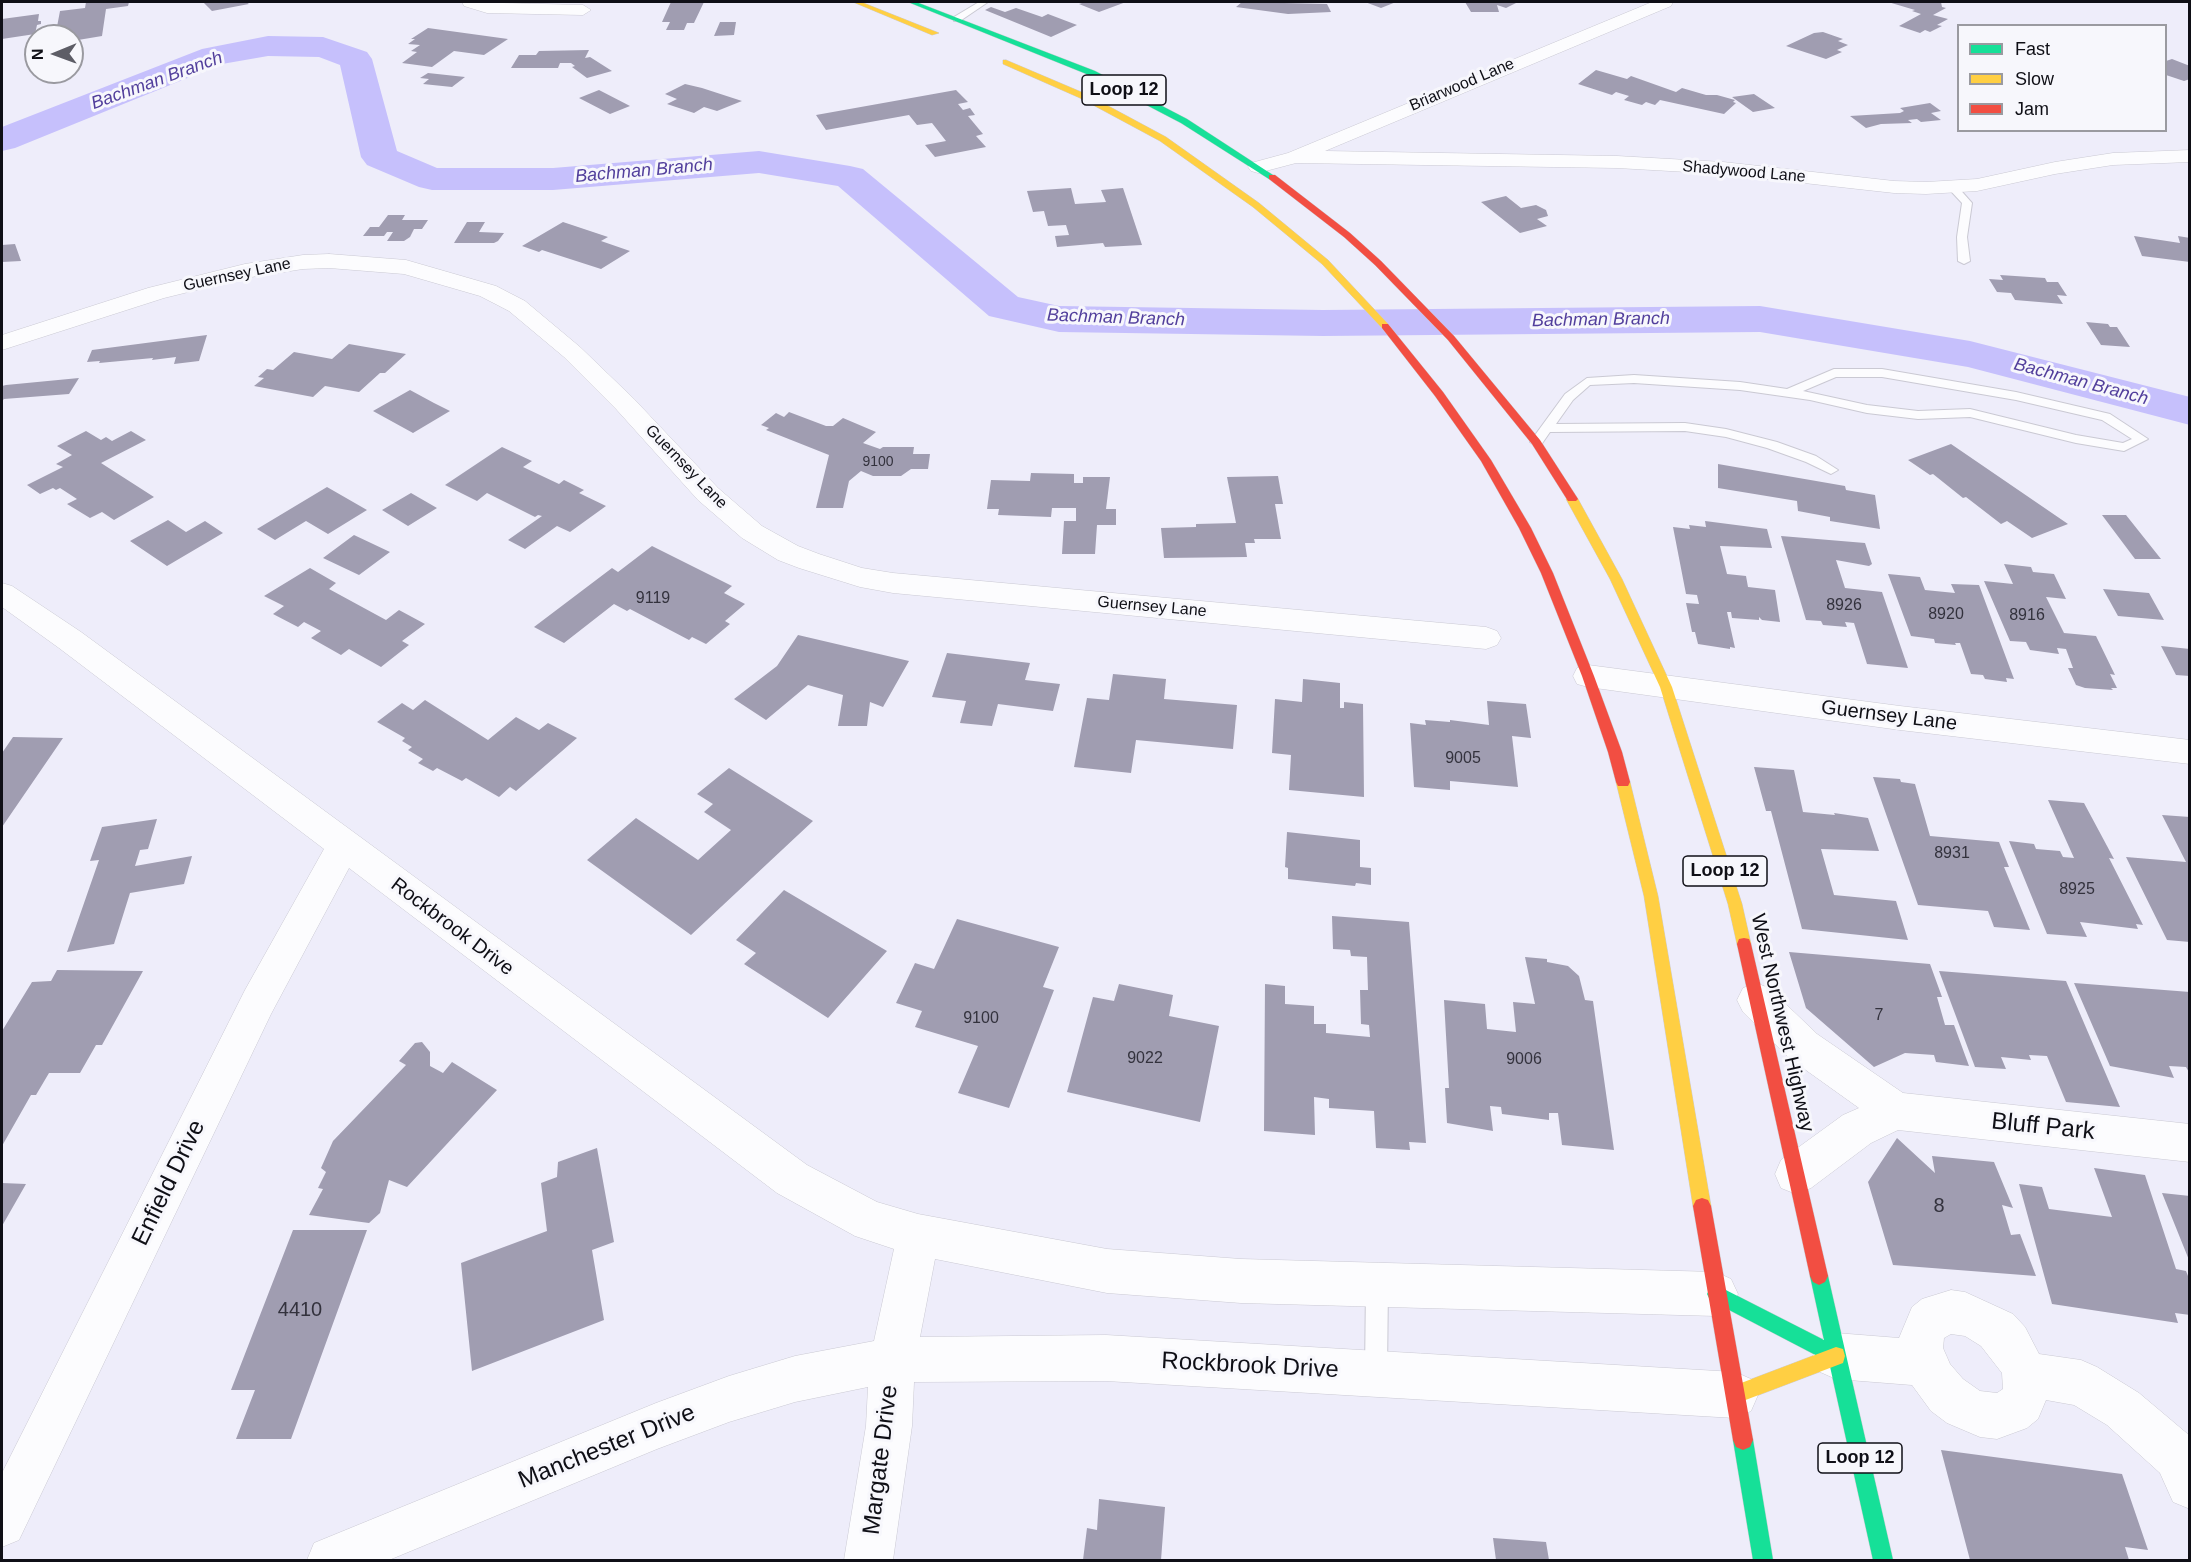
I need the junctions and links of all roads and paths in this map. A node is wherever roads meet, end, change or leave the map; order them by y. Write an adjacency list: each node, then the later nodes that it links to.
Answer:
1 (470, 2): 6 (street)
2 (856, 2): 8 (main road)
3 (911, 2): 7 (main road, West Northwest Highway / Loop 12)
4 (984, 2): 7 (lane)
5 (1665, 2): 10 (street, Briarwood Lane)
6 (583, 10)
7 (957, 19): 12 (main road, West Northwest Highway / Loop 12)
8 (950, 39)
9 (992, 56): 13 (main road, Loop 12)
10 (1295, 156): 12 (street, Briarwood Lane); 14 (street, Shadywood Lane)
11 (2190, 156): 14 (street, Shadywood Lane)
12 (1258, 167): 13 (main road); 19 (main road, West Northwest Highway / Loop 12)
13 (1220, 178): 23 (main road, Loop 12)
14 (1952, 187): 15 (lane)
15 (1964, 261)
16 (2, 343): 22 (street, Guernsey Lane)
17 (1788, 393): 17 (lane); 18 (lane)
18 (1547, 428): 19 (lane); 20 (lane)
19 (1536, 442): 24 (main road, West Northwest Highway / Loop 12)
20 (1831, 470)
21 (5, 602): 26 (street, Rockbrook Drive)
22 (1486, 638)
23 (1588, 676): 24 (street, Guernsey Lane); 33 (main road, Loop 12)
24 (1666, 687): 25 (street, Guernsey Lane); 27 (main road, West Northwest Highway / Loop 12)
25 (2190, 752)
26 (343, 846): 31 (street, Rockbrook Drive); 41 (street, Enfield Drive)
27 (1756, 1000): 28 (street, Bluff Park); 30 (main road, West Northwest Highway / Loop 12)
28 (1896, 1111): 29 (street, Bluff Park); 30 (street)
29 (2190, 1143)
30 (1796, 1174): 34 (main road, West Northwest Highway / Loop 12)
31 (918, 1234): 32 (street, Rockbrook Drive); 35 (street)
32 (1377, 1285): 33 (street, Rockbrook Drive); 37 (lane)
33 (1716, 1294): 34 (main road); 39 (main road, Loop 12)
34 (1836, 1356): 36 (street); 39 (main road); 45 (main road, West Northwest Highway / Loop 12)
35 (893, 1360): 37 (street, Rockbrook Drive); 42 (street, Manchester Drive); 43 (street, Margate Drive)
36 (1925, 1363): 38 (street); 38 (street)
37 (1376, 1374): 39 (street, Rockbrook Drive)
38 (2025, 1374): 40 (street)
39 (1735, 1395): 44 (main road, Loop 12)
40 (2190, 1485)
41 (2, 1523)
42 (331, 1560)
43 (869, 1560)
44 (1763, 1560)
45 (1883, 1560)

